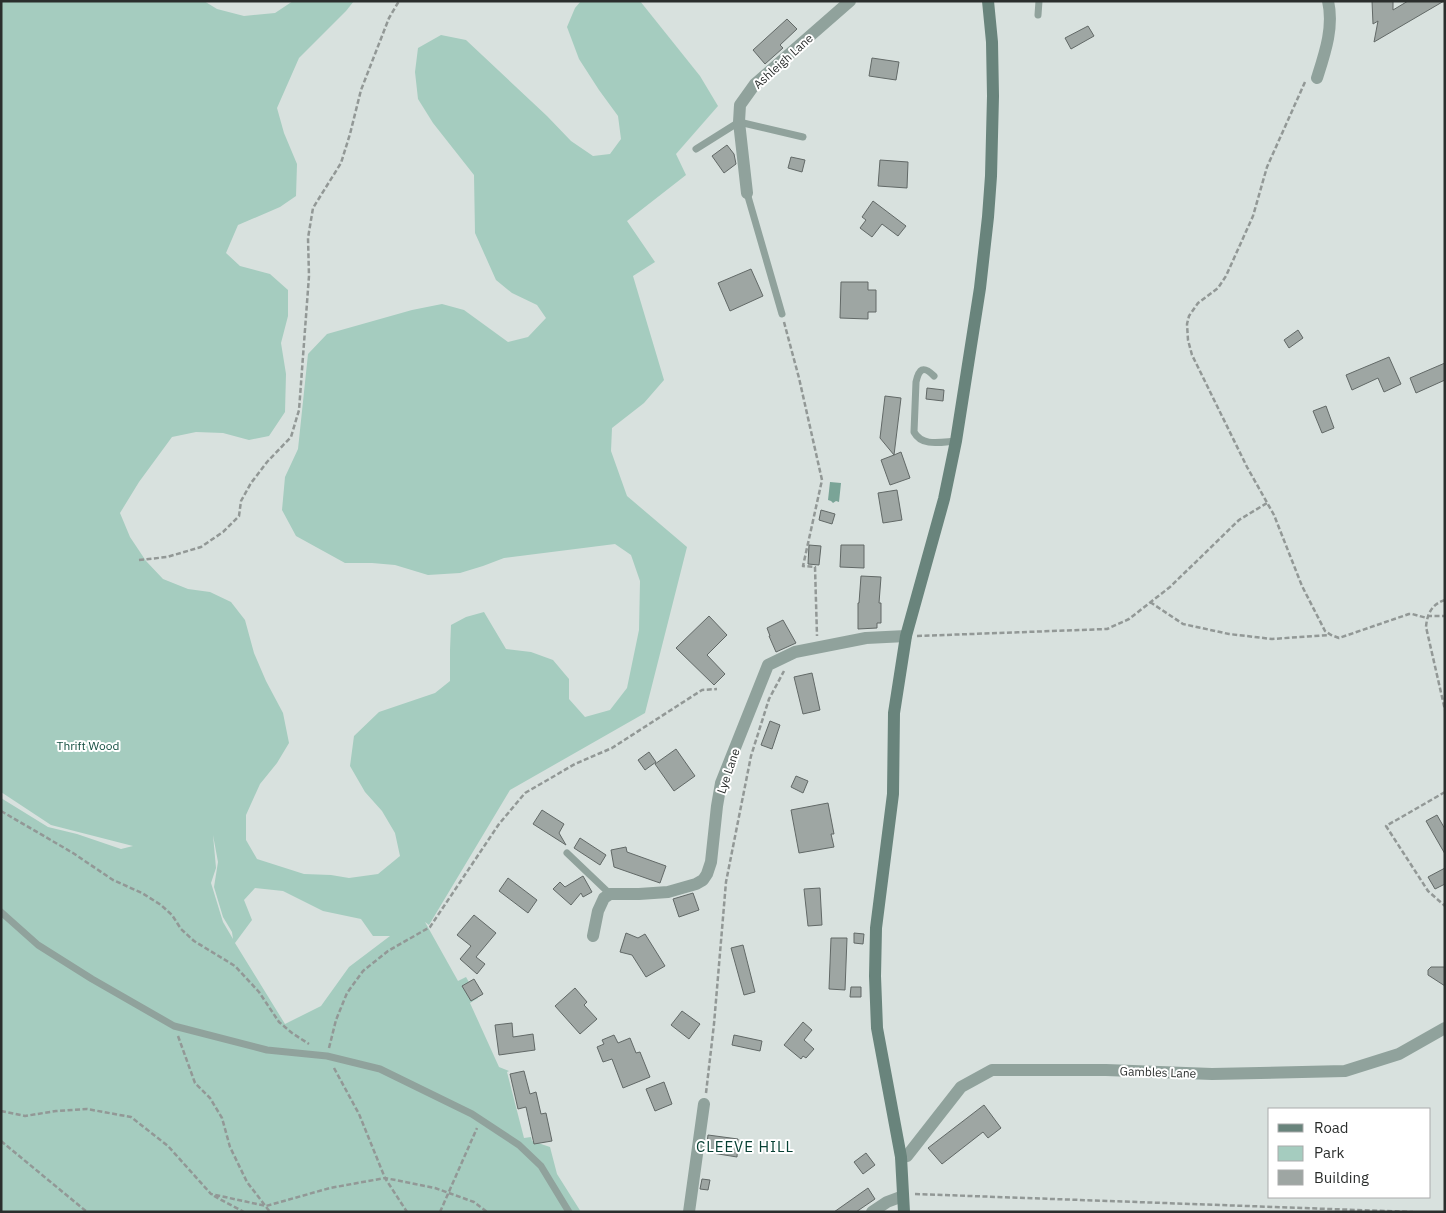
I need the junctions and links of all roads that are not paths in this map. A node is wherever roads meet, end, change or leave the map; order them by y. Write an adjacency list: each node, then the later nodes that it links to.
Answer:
1 (850, 1): 7 (street, Ashleigh Lane)
2 (988, 1): 13 (main road)
3 (1039, 1): 5 (lane)
4 (1328, 1): 6 (street)
5 (1038, 15)
6 (1312, 76)
7 (739, 122): 8 (lane); 9 (lane); 10 (street, Ashleigh Lane)
8 (803, 137)
9 (696, 149)
10 (747, 193): 11 (lane)
11 (782, 314)
12 (934, 376): 13 (lane)
13 (956, 441): 14 (main road)
14 (906, 636): 16 (street, Lye Lane); 21 (main road)
15 (567, 853): 16 (lane)
16 (610, 894): 18 (street)
17 (1, 912): 23 (lane)
18 (593, 936)
19 (1445, 1028): 21 (street, Gambles Lane)
20 (704, 1104): 24 (street)
21 (901, 1157): 22 (main road)
22 (903, 1196): 25 (street); 26 (main road)
23 (569, 1212)
24 (689, 1212)
25 (872, 1212)
26 (904, 1212)

